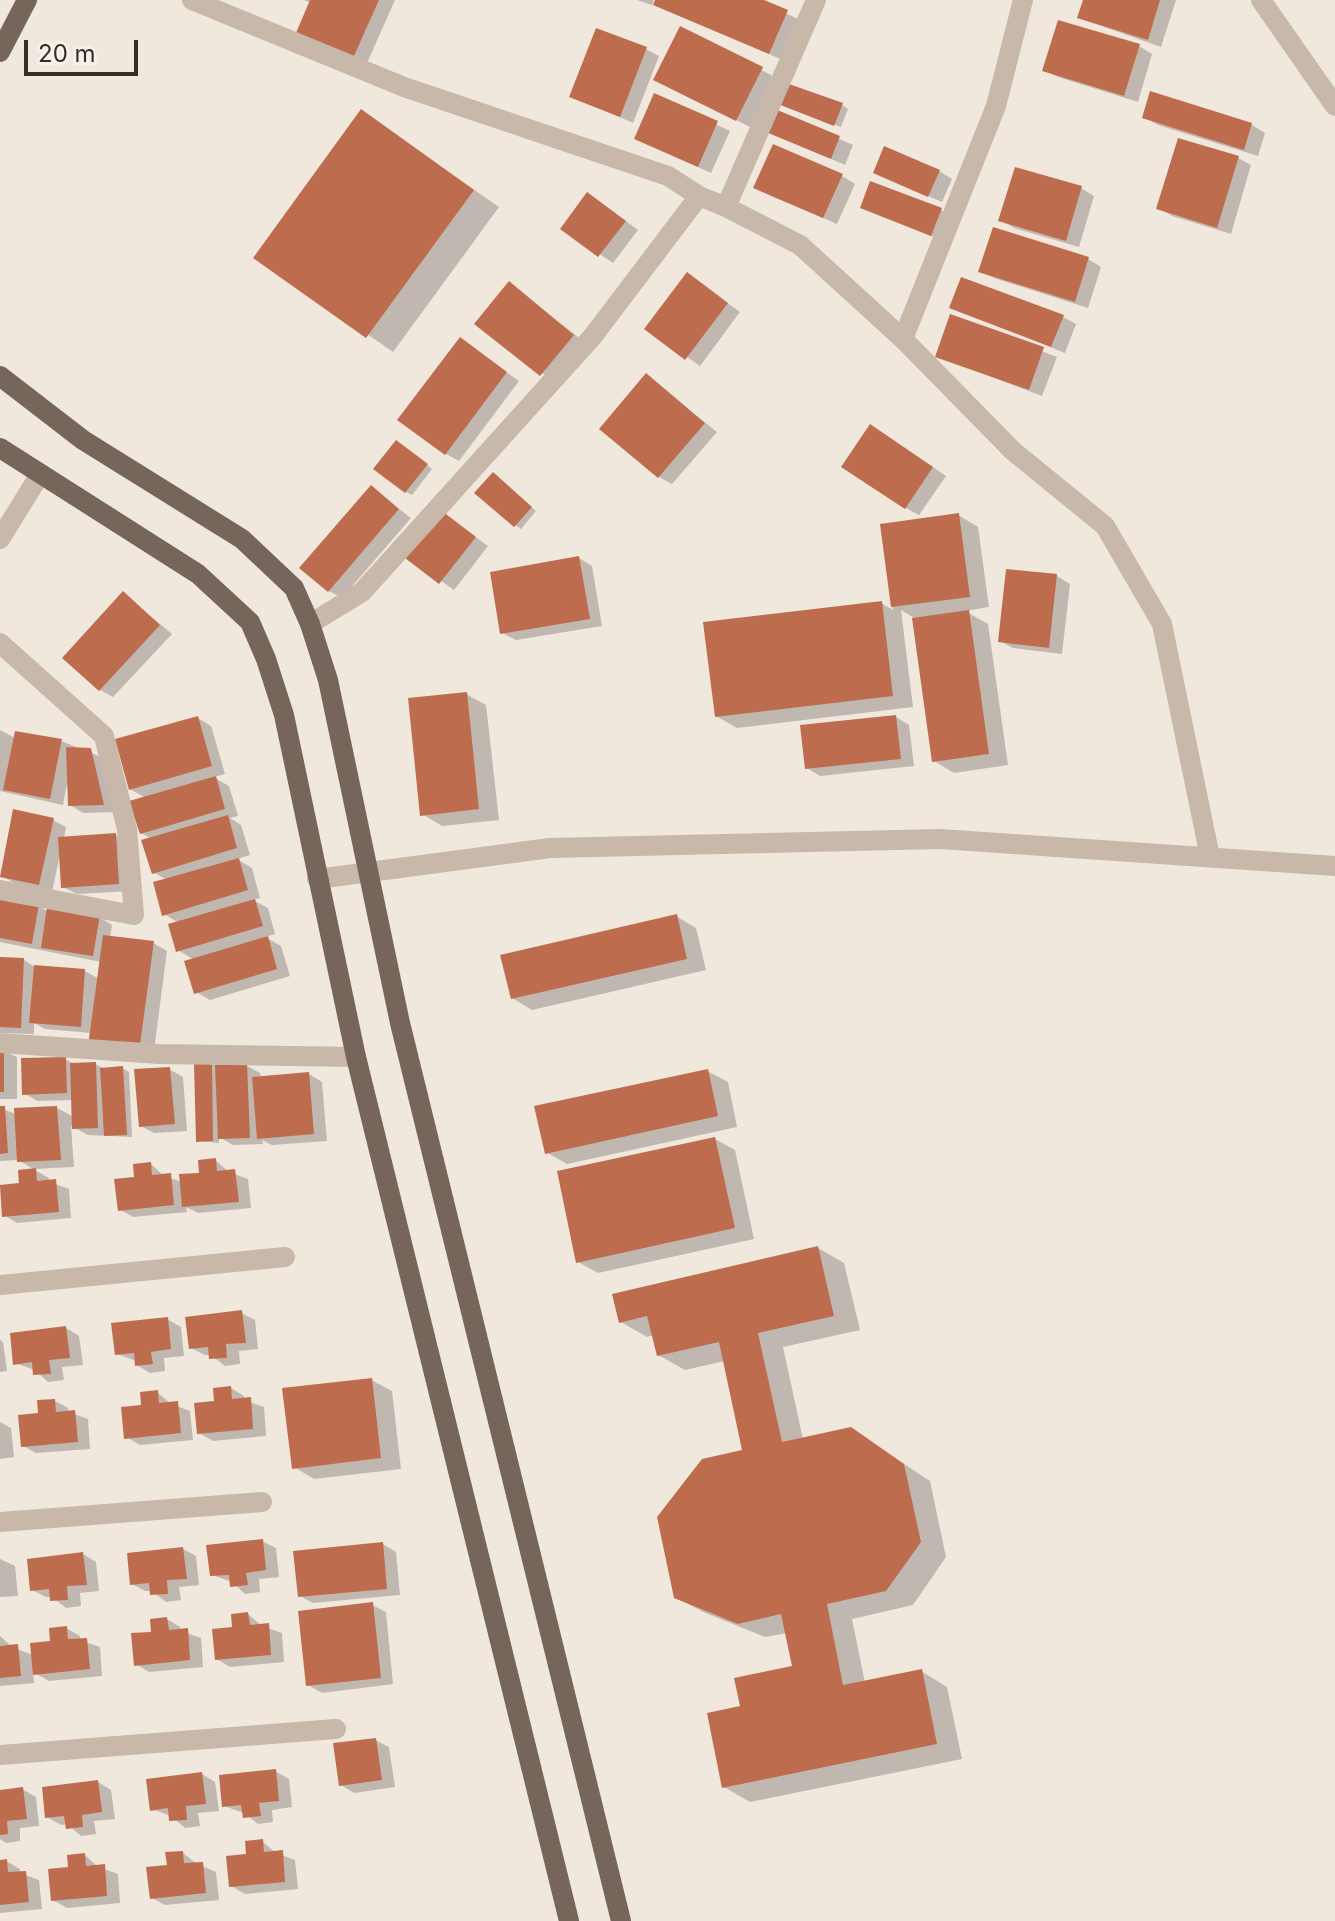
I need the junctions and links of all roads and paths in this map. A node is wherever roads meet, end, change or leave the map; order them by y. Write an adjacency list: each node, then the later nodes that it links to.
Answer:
1 (27, 0): 6 (main road)
2 (192, 0): 8 (street)
3 (816, 0): 9 (street)
4 (1023, 0): 10 (street)
5 (1261, 0): 7 (street)
6 (0, 52)
7 (1335, 106)
8 (699, 196): 9 (street); 15 (street)
9 (726, 207): 10 (street)
10 (903, 339): 17 (street)
11 (0, 376): 15 (main road)
12 (0, 448): 13 (main road)
13 (39, 476): 14 (street); 20 (main road)
14 (0, 539)
15 (310, 624): 19 (main road)
16 (0, 643): 21 (street)
17 (1210, 857): 18 (street); 19 (street)
18 (1335, 866)
19 (367, 870): 20 (street); 31 (main road)
20 (317, 879): 23 (main road)
21 (0, 890)
22 (0, 1043): 23 (street)
23 (356, 1057): 30 (main road)
24 (285, 1257): 25 (street)
25 (0, 1285)
26 (262, 1502): 27 (street)
27 (0, 1522)
28 (336, 1729): 29 (street)
29 (0, 1755)
30 (569, 1921)
31 (621, 1921)

